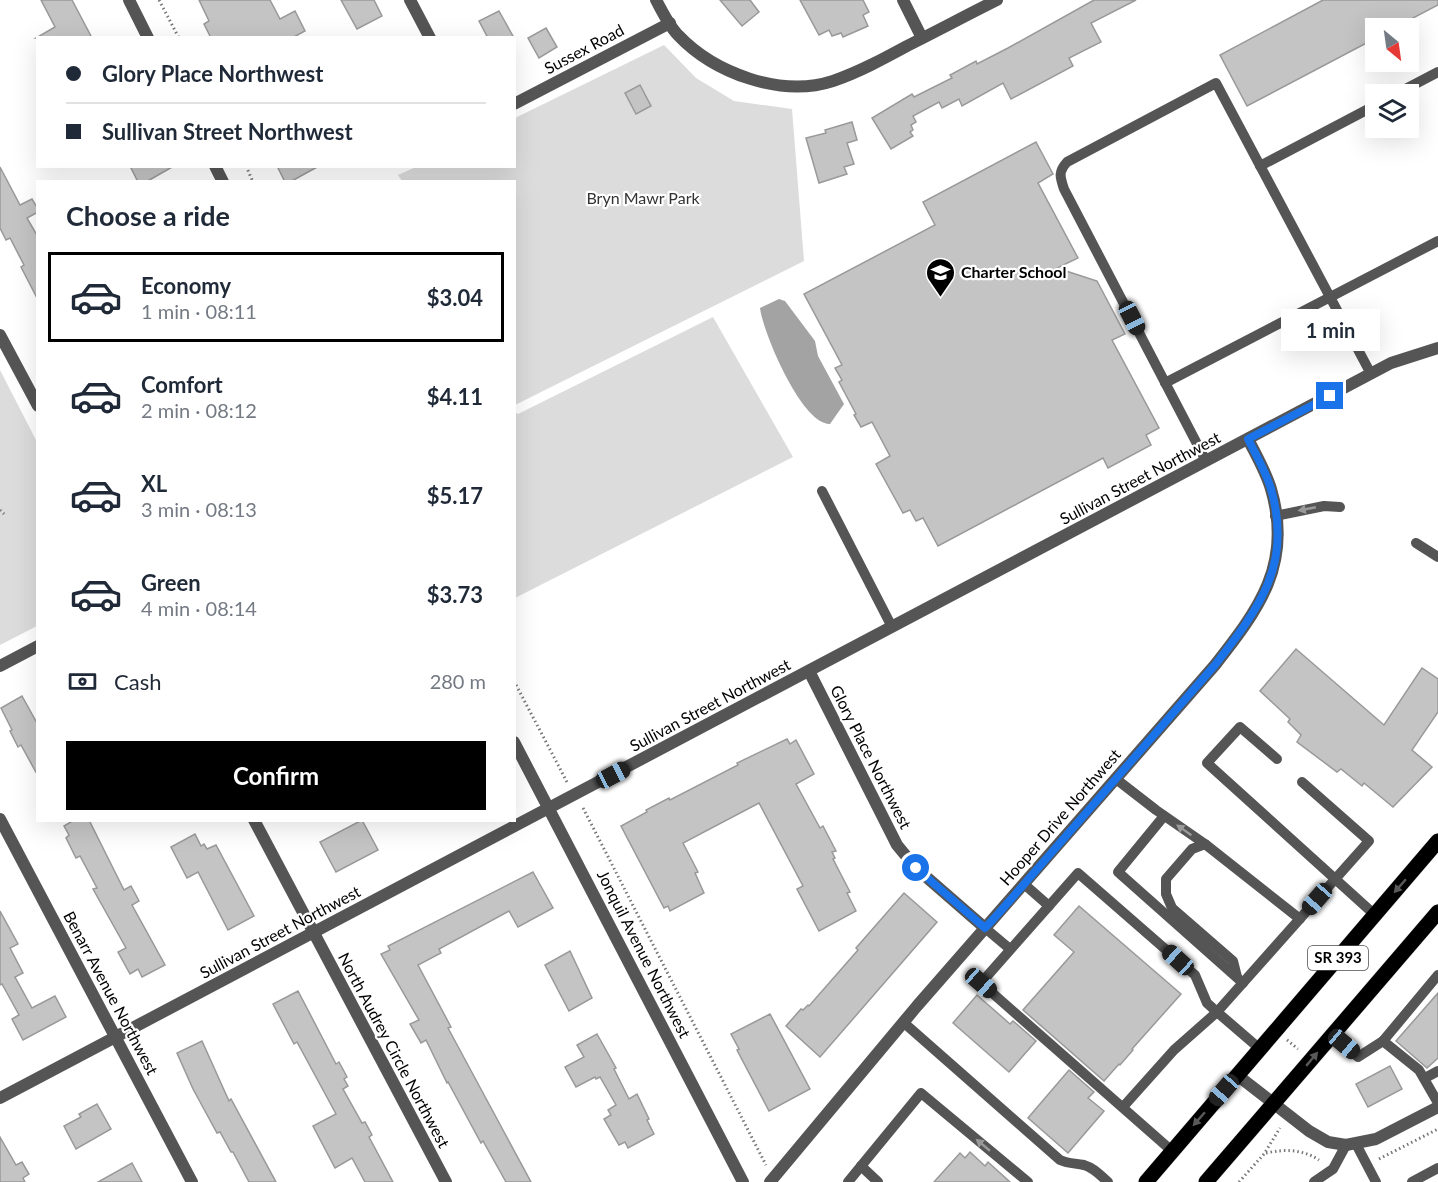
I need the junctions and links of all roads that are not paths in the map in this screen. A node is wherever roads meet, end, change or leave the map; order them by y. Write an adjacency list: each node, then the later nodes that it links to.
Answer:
1 (129, 0): 7 (street)
2 (410, 0): 8 (street)
3 (656, 0): 6 (street)
4 (903, 0): 9 (street)
5 (997, 0): 9 (street)
6 (670, 23): 9 (street); 12 (street, Sussex Road)
7 (147, 36)
8 (429, 36)
9 (922, 38)
10 (1438, 72): 11 (lane)
11 (1415, 84)
12 (516, 103)
13 (1365, 111): 14 (lane)
14 (1260, 166): 16 (lane); 20 (lane)
15 (1438, 241): 16 (lane)
16 (1331, 298): 19 (lane); 20 (lane)
17 (0, 335): 21 (street)
18 (1438, 348): 19 (street, Sullivan Street Northwest)
19 (1371, 374): 22 (street, Sullivan Street Northwest)
20 (1165, 383): 23 (lane)
21 (36, 402)
22 (1248, 439): 23 (street, Sullivan Street Northwest); 26 (street, Hooper Drive Northwest)
23 (1206, 461): 29 (street, Sullivan Street Northwest)
24 (822, 491): 29 (lane)
25 (1340, 507): 26 (lane, one-way to 26)
26 (1275, 516): 35 (street, Hooper Drive Northwest)
27 (1416, 543): 28 (lane)
28 (1438, 557)
29 (892, 627): 32 (street, Sullivan Street Northwest)
30 (36, 647): 31 (street)
31 (0, 666)
32 (809, 671): 37 (street, Sullivan Street Northwest); 49 (street, Glory Place Northwest)
33 (516, 746): 37 (street, Jonquil Avenue Northwest)
34 (1277, 759): 43 (lane)
35 (1116, 779): 38 (lane); 44 (street, Hooper Drive Northwest)
36 (1302, 782): 43 (lane)
37 (549, 808): 50 (street, Sullivan Street Northwest); 74 (street, Jonquil Avenue Northwest)
38 (1164, 816): 42 (lane, one-way to 38); 53 (lane)
39 (0, 819): 57 (street, Benarr Avenue Northwest)
40 (255, 822): 50 (street, North Audrey Circle Northwest)
41 (1438, 841): 46 (main road, SR 393, one-way to 46)
42 (1205, 844): 47 (lane); 53 (lane)
43 (1336, 879): 46 (lane); 47 (lane)
44 (1024, 884): 45 (lane); 49 (street, Hooper Drive Northwest)
45 (1049, 906): 51 (lane); 54 (lane)
46 (1375, 915): 59 (main road, SR 393)
47 (1300, 919): 53 (lane)
48 (1435, 922): 56 (main road, SR 393)
49 (985, 928): 51 (lane); 55 (street, Hooper Drive Northwest)
50 (313, 933): 57 (street, Sullivan Street Northwest); 73 (street, North Audrey Circle Northwest)
51 (1011, 949): 66 (lane)
52 (1438, 975): 58 (lane)
53 (1240, 980): 54 (lane)
54 (1217, 1012): 59 (lane); 66 (lane)
55 (903, 1022): 71 (street, Hooper Drive Northwest); 78 (lane)
56 (1333, 1035): 58 (lane); 64 (main road, SR 393, one-way to 56)
57 (116, 1037): 63 (street, Sullivan Street Northwest); 72 (street, Benarr Avenue Northwest)
58 (1383, 1041): 62 (lane)
59 (1260, 1049): 61 (main road, SR 393)
60 (1438, 1071): 62 (lane)
61 (1237, 1075): 64 (street); 68 (main road, SR 393, one-way to 68)
62 (1425, 1078): 65 (lane)
63 (0, 1098)
64 (1274, 1104): 67 (street); 80 (main road, SR 393)
65 (1438, 1105): 67 (street)
66 (1123, 1107): 68 (lane)
67 (1351, 1145): 81 (lane); 82 (lane)
68 (1172, 1151): 79 (main road, SR 393)
69 (861, 1166): 75 (lane); 76 (lane); 77 (lane, one-way to 69)
70 (1438, 1168): 83 (lane)
71 (773, 1179)
72 (192, 1182)
73 (446, 1182)
74 (743, 1182)
75 (848, 1182)
76 (878, 1182)
77 (1028, 1182)
78 (1108, 1182)
79 (1146, 1182)
80 (1206, 1182)
81 (1314, 1182)
82 (1376, 1182)
83 (1412, 1182)

